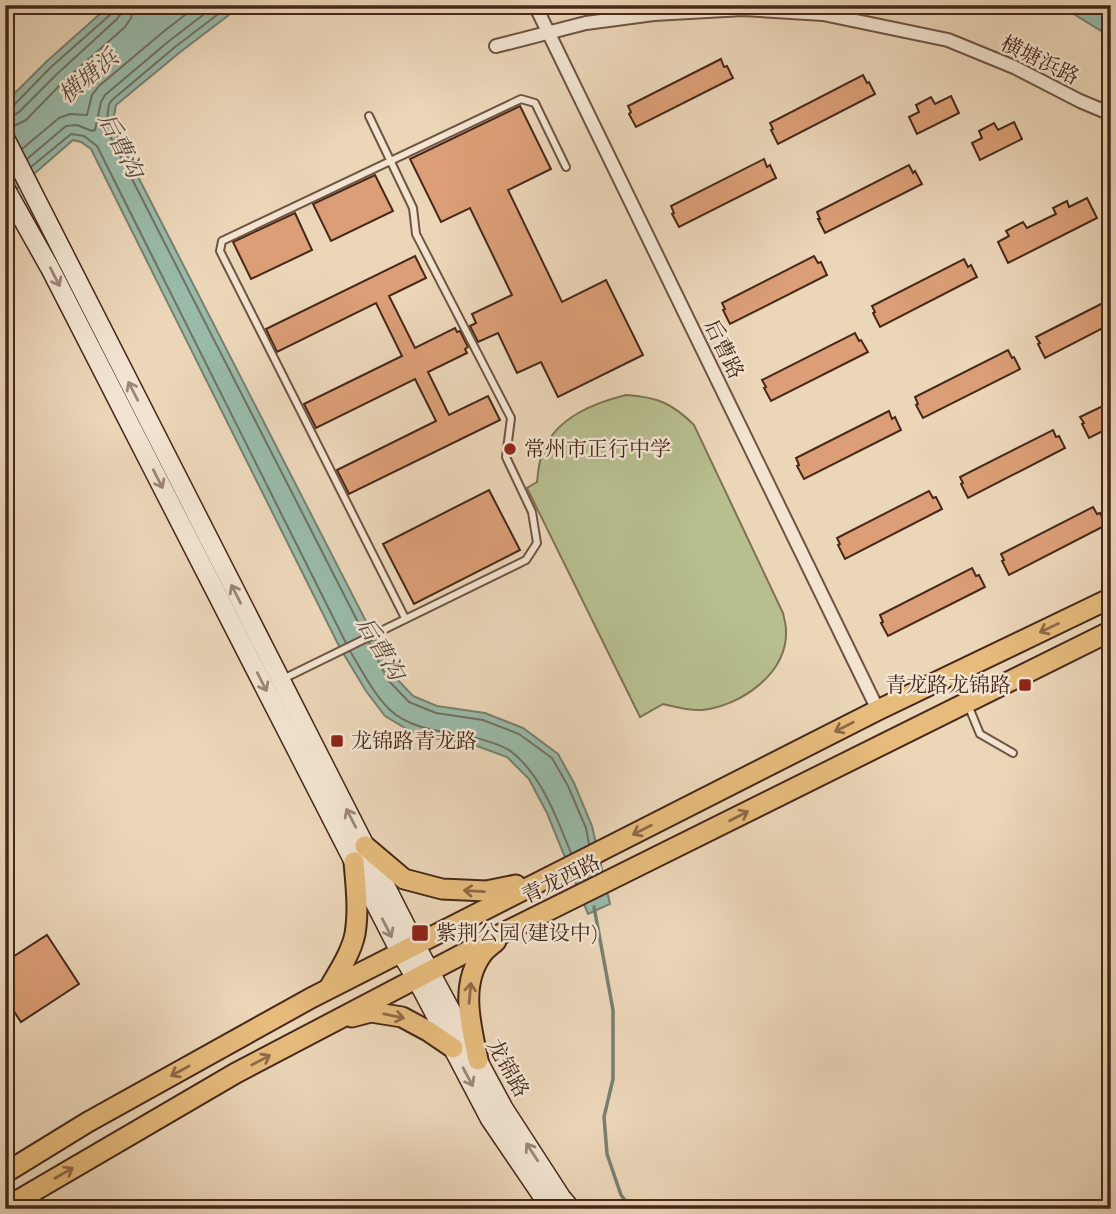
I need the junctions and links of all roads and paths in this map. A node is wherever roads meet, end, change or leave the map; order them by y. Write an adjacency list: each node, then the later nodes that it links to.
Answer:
1 (535, 5): 2 (street, 后曹路)
2 (548, 33): 3 (street, 横塘浜路); 4 (street, 横塘浜路); 16 (street, 后曹路)
3 (496, 46)
4 (1111, 114)
5 (369, 116): 7 (lane)
6 (5, 138): 14 (main road, one-way to 6)
7 (391, 161): 8 (lane); 11 (lane); 11 (lane)
8 (566, 167)
9 (5, 188): 18 (main road, one-way to 18)
10 (1111, 598): 13 (main road, 青龙西路, one-way to 13)
11 (401, 620): 14 (lane)
12 (1111, 631): 15 (main road, 青龙西路)
13 (955, 674): 15 (lane); 16 (main road, 青龙西路)
14 (280, 680): 18 (main road, one-way to 14)
15 (966, 703): 17 (lane); 20 (main road, 青龙西路, one-way to 15)
16 (878, 710): 19 (main road, 青龙西路, one-way to 19)
17 (1013, 752)
18 (359, 854): 19 (main road, one-way to 18); 21 (main road, 龙锦路); 23 (main road)
19 (541, 880): 21 (main road, 青龙西路)
20 (508, 930): 22 (main road, 青龙西路); 26 (main road, one-way to 20)
21 (407, 948): 22 (main road, 龙锦路); 23 (main road, 青龙西路)
22 (423, 975): 24 (main road, 青龙西路); 25 (main road, 龙锦路); 26 (main road, 龙锦路)
23 (329, 989): 27 (main road, 青龙西路, one-way to 27)
24 (328, 1024): 25 (main road, one-way to 25); 28 (main road, 青龙西路, one-way to 24)
25 (453, 1048): 29 (main road, 龙锦路, one-way to 29)
26 (478, 1060): 30 (main road, 龙锦路, one-way to 26)
27 (5, 1173)
28 (5, 1208)
29 (551, 1209)
30 (570, 1209)

